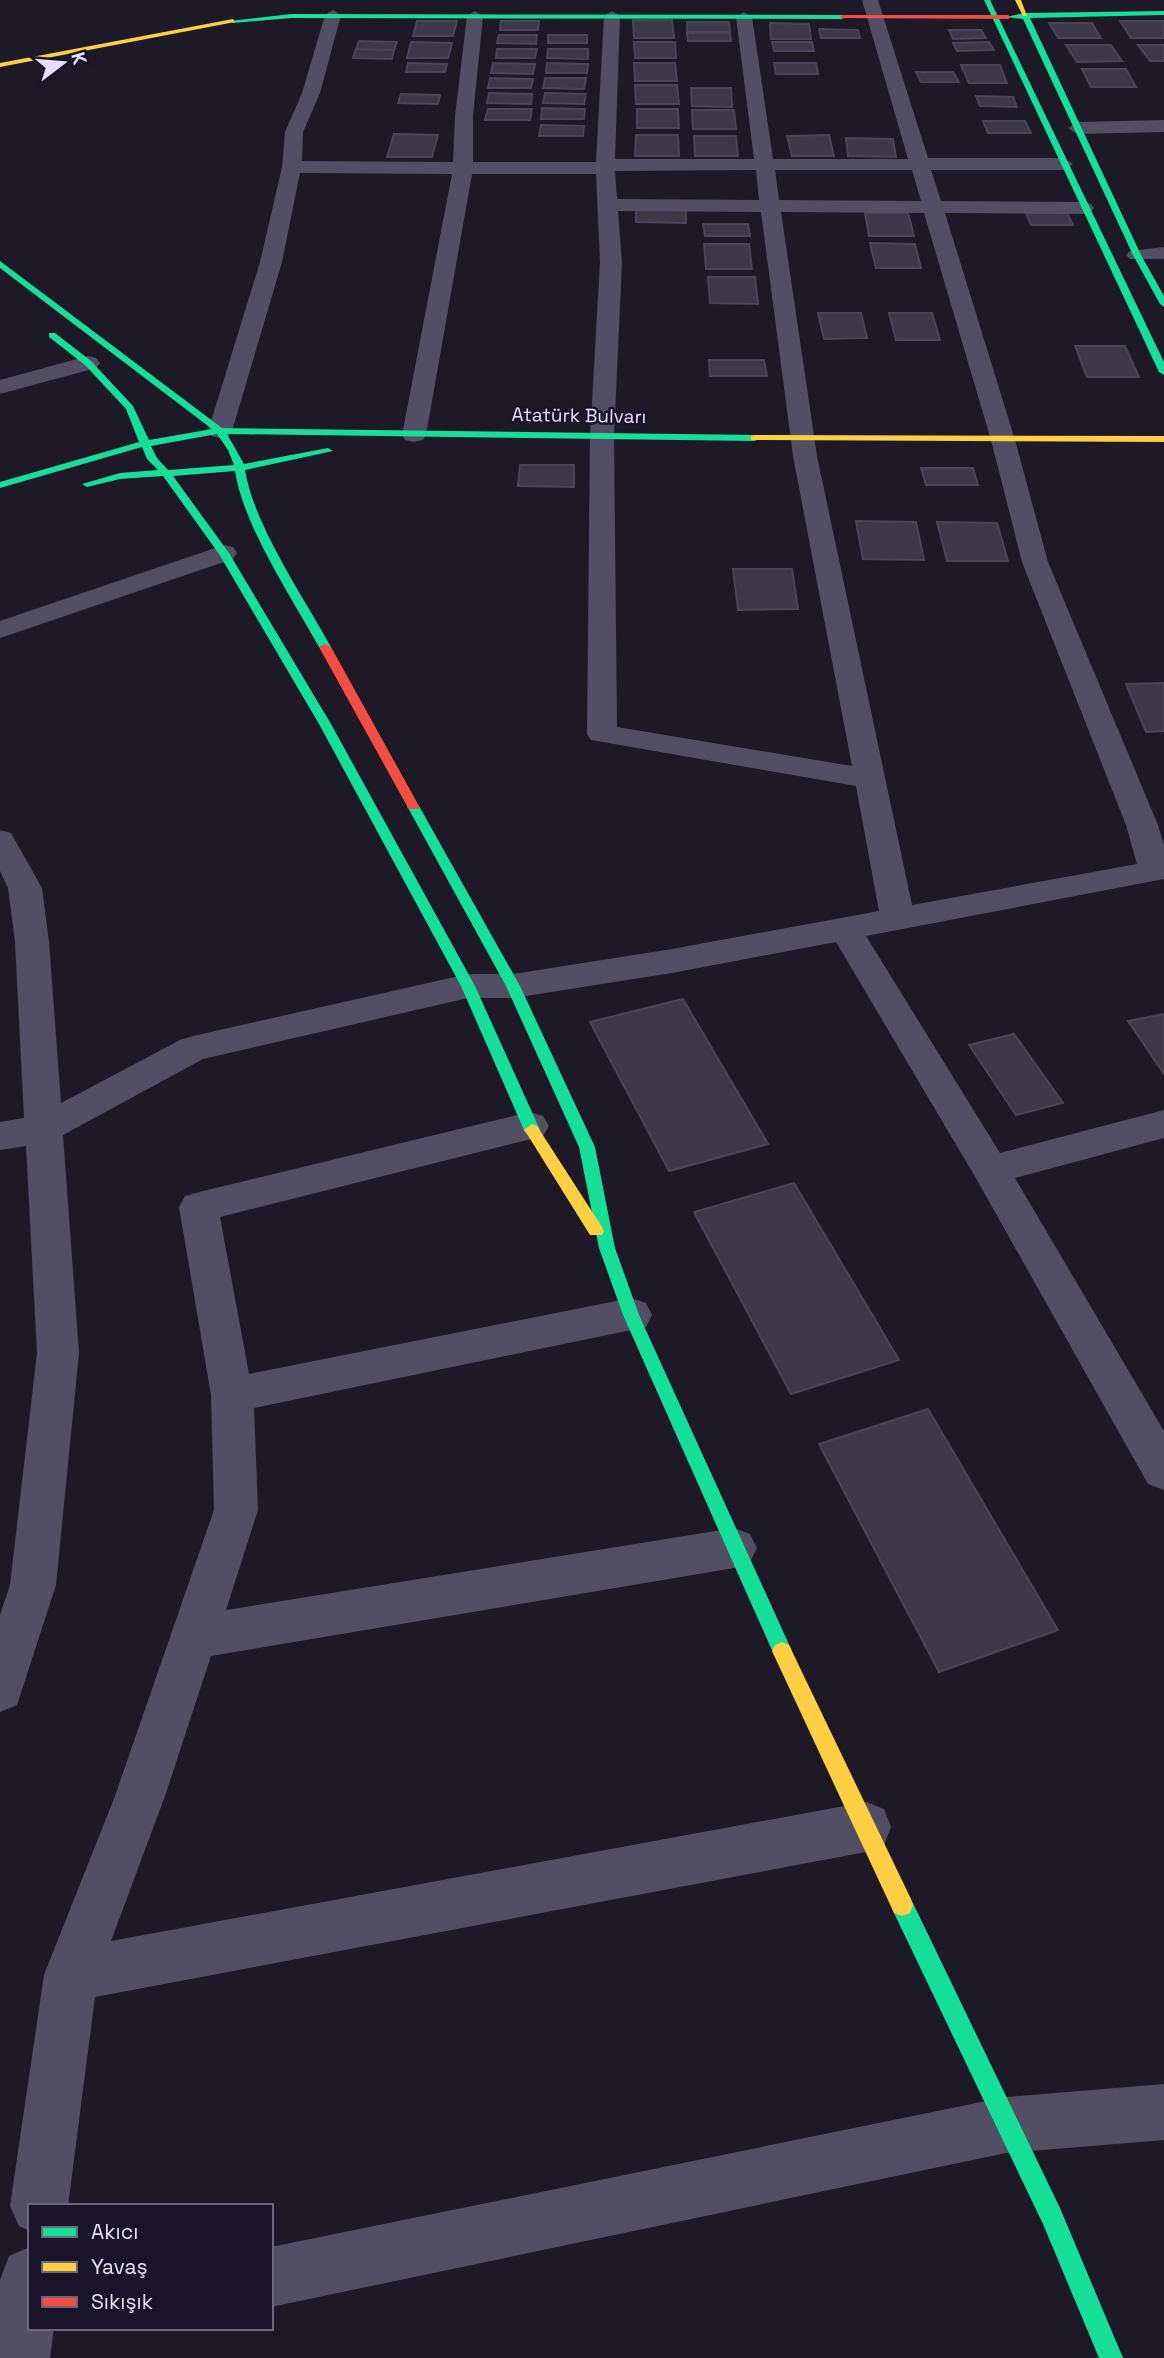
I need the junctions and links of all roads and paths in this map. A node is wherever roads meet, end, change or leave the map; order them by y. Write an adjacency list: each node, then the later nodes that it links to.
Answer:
1 (987, 0): 9 (main road)
2 (1021, 7): 4 (main road); 9 (main road); 12 (main road)
3 (872, 9): 8 (main road); 9 (main road); 14 (street)
4 (1164, 12)
5 (333, 15): 6 (main road); 10 (main road); 17 (street)
6 (475, 16): 7 (main road); 18 (street)
7 (612, 16): 8 (main road); 16 (street)
8 (744, 17): 13 (street)
9 (993, 17): 15 (main road)
10 (0, 65)
11 (1164, 126): 12 (street)
12 (1077, 128): 24 (main road)
13 (764, 164): 14 (street); 16 (street); 20 (street)
14 (919, 164): 15 (street); 21 (street)
15 (1063, 164): 22 (main road)
16 (606, 166): 18 (street); 19 (street)
17 (292, 167): 18 (street); 31 (street)
18 (463, 168): 32 (street)
19 (606, 205): 20 (street); 35 (street)
20 (769, 206): 21 (street); 37 (street)
21 (933, 208): 22 (street); 38 (street)
22 (1084, 208): 29 (main road)
23 (1164, 253): 24 (street)
24 (1137, 255): 26 (main road)
25 (0, 264): 31 (main road)
26 (1164, 304)
27 (44, 329): 28 (main road)
28 (88, 363): 30 (street); 34 (main road)
29 (1164, 372)
30 (0, 387)
31 (220, 431): 32 (main road, Atatürk Bulvarı); 34 (main road, Atatürk Bulvarı); 39 (main road)
32 (414, 435): 35 (main road, Atatürk Bulvarı)
33 (1164, 439): 38 (main road, Atatürk Bulvarı)
34 (146, 444): 40 (main road); 41 (main road, Atatürk Bulvarı)
35 (603, 449): 37 (main road, Atatürk Bulvarı); 45 (street)
36 (349, 450): 39 (main road)
37 (804, 451): 38 (main road, Atatürk Bulvarı); 45 (street)
38 (1006, 453): 47 (street)
39 (240, 468): 40 (main road); 52 (main road)
40 (166, 473): 42 (main road); 43 (main road)
41 (0, 485)
42 (67, 489)
43 (224, 553): 44 (street); 51 (main road)
44 (0, 630)
45 (871, 779): 48 (street)
46 (0, 840): 50 (street)
47 (1160, 869): 48 (street)
48 (898, 920): 49 (street)
49 (846, 930): 52 (street); 57 (street)
50 (16, 944): 55 (street)
51 (468, 986): 52 (street); 54 (main road); 55 (street)
52 (513, 986): 58 (main road)
53 (1164, 1124): 57 (street)
54 (530, 1126): 58 (main road); 60 (street)
55 (43, 1129): 56 (street); 64 (street)
56 (0, 1136)
57 (990, 1170): 61 (street)
58 (607, 1248): 59 (main road)
59 (631, 1315): 60 (street); 62 (main road)
60 (232, 1395): 63 (street)
61 (1164, 1471)
62 (734, 1548): 63 (street); 65 (main road)
63 (196, 1637): 66 (street)
64 (0, 1689)
65 (866, 1827): 66 (street); 68 (main road)
66 (71, 1975): 69 (street)
67 (1164, 2112): 68 (street)
68 (1006, 2125): 70 (street); 71 (main road)
69 (39, 2204)
70 (273, 2277)
71 (1111, 2358)

